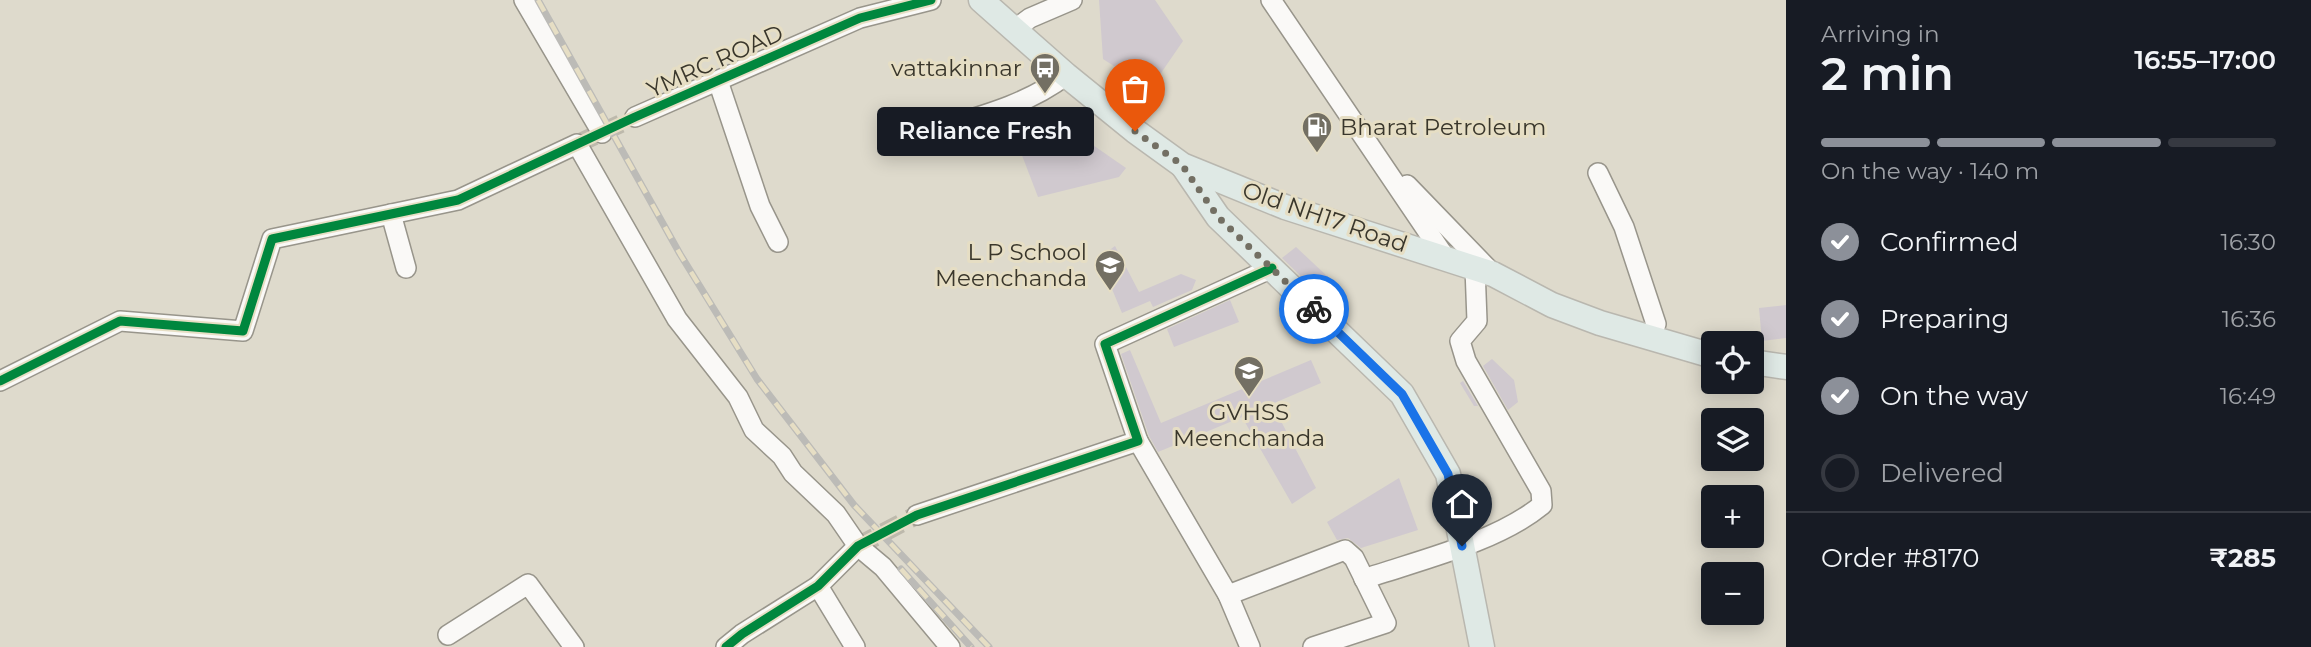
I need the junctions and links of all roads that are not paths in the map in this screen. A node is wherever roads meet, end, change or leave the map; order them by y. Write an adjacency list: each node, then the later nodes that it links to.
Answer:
1 (524, 0): 10 (street)
2 (931, 0): 8 (street, YMRC ROAD)
3 (1072, 0): 6 (street)
4 (1271, 0): 12 (street)
5 (990, 3): 6 (main road, Old NH17 Road)
6 (1014, 29): 7 (main road, Old NH17 Road)
7 (1066, 75): 11 (street); 13 (main road, Old NH17 Road)
8 (718, 81): 9 (street, YMRC ROAD); 16 (street)
9 (635, 117)
10 (602, 133)
11 (915, 136)
12 (1365, 141): 17 (street); 20 (street)
13 (1182, 165): 17 (main road, Old NH17 Road); 19 (main road)
14 (1598, 173): 21 (street)
15 (391, 214): 18 (street); 25 (street); 28 (street)
16 (778, 242)
17 (1447, 260): 20 (main road, Old NH17 Road)
18 (406, 268)
19 (1272, 268): 26 (street); 29 (main road)
20 (1484, 271): 21 (main road, Old NH17 Road); 29 (street)
21 (1650, 338): 22 (main road, Old NH17 Road)
22 (1701, 352)
23 (1764, 364): 24 (main road)
24 (1786, 367)
25 (0, 381)
26 (1138, 441): 27 (street); 32 (street)
27 (917, 515)
28 (858, 546): 31 (street); 37 (street)
29 (1462, 546): 30 (street); 40 (main road)
30 (1364, 579): 32 (street); 39 (street)
31 (818, 586): 35 (street); 36 (street)
32 (1228, 595): 38 (street)
33 (447, 635): 34 (street)
34 (575, 647)
35 (726, 647)
36 (855, 647)
37 (950, 647)
38 (1250, 647)
39 (1313, 647)
40 (1482, 647)

